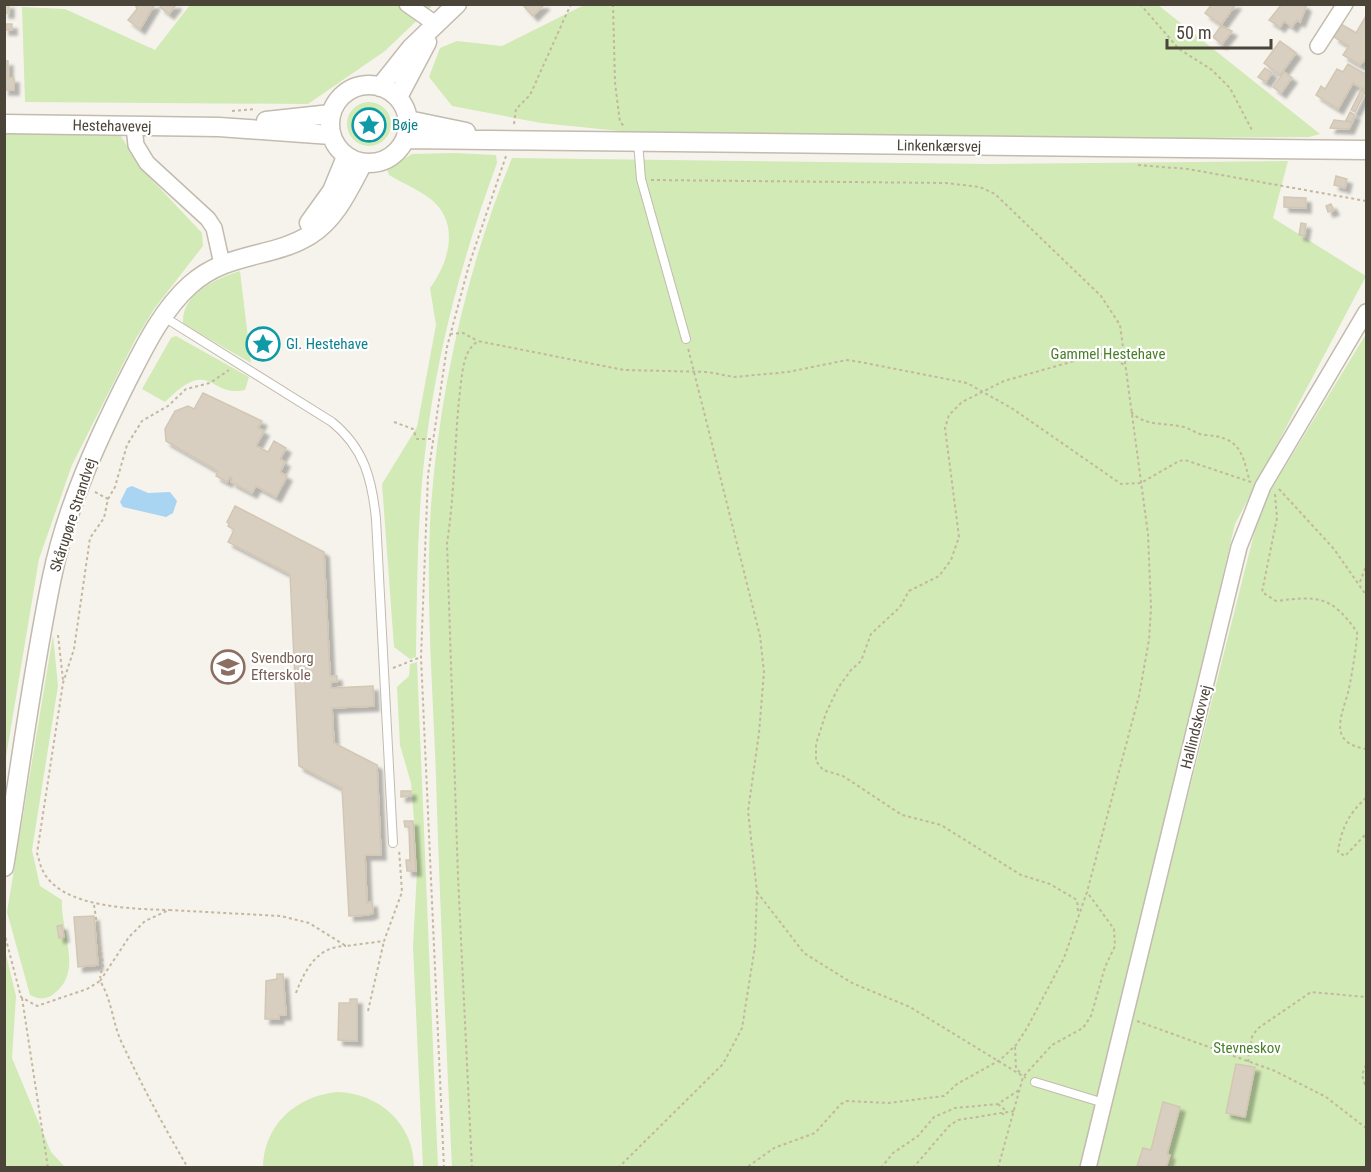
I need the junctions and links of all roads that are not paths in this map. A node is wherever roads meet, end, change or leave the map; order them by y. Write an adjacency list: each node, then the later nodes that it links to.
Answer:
1 (407, 4): 4 (street)
2 (457, 4): 4 (street)
3 (1345, 4): 5 (street)
4 (436, 25): 6 (street); 7 (street)
5 (1318, 46)
6 (380, 87): 7 (street); 8 (street)
7 (398, 97): 9 (street)
8 (331, 114): 12 (street, Hestehavevej); 13 (street)
9 (408, 120): 14 (street); 15 (street, Linkenkærsvej)
10 (4, 124): 11 (street, Hestehavevej)
11 (134, 127): 12 (street, Hestehavevej); 19 (street)
12 (219, 127): 13 (street, Hestehavevej)
13 (331, 135): 18 (street)
14 (406, 139): 15 (street, Linkenkærsvej); 18 (street)
15 (512, 141): 16 (street, Linkenkærsvej)
16 (638, 142): 17 (street, Linkenkærsvej); 22 (lane)
17 (1366, 150)
18 (355, 160): 19 (street, Skårupøre Strandvej)
19 (222, 264): 21 (street, Skårupøre Strandvej)
20 (1366, 312): 26 (street, Hallindskovvej)
21 (163, 317): 23 (lane); 24 (street, Skårupøre Strandvej)
22 (686, 339)
23 (393, 843)
24 (4, 867)
25 (1035, 1082): 26 (lane)
26 (1104, 1103): 27 (street, Hallindskovvej)
27 (1088, 1167)

